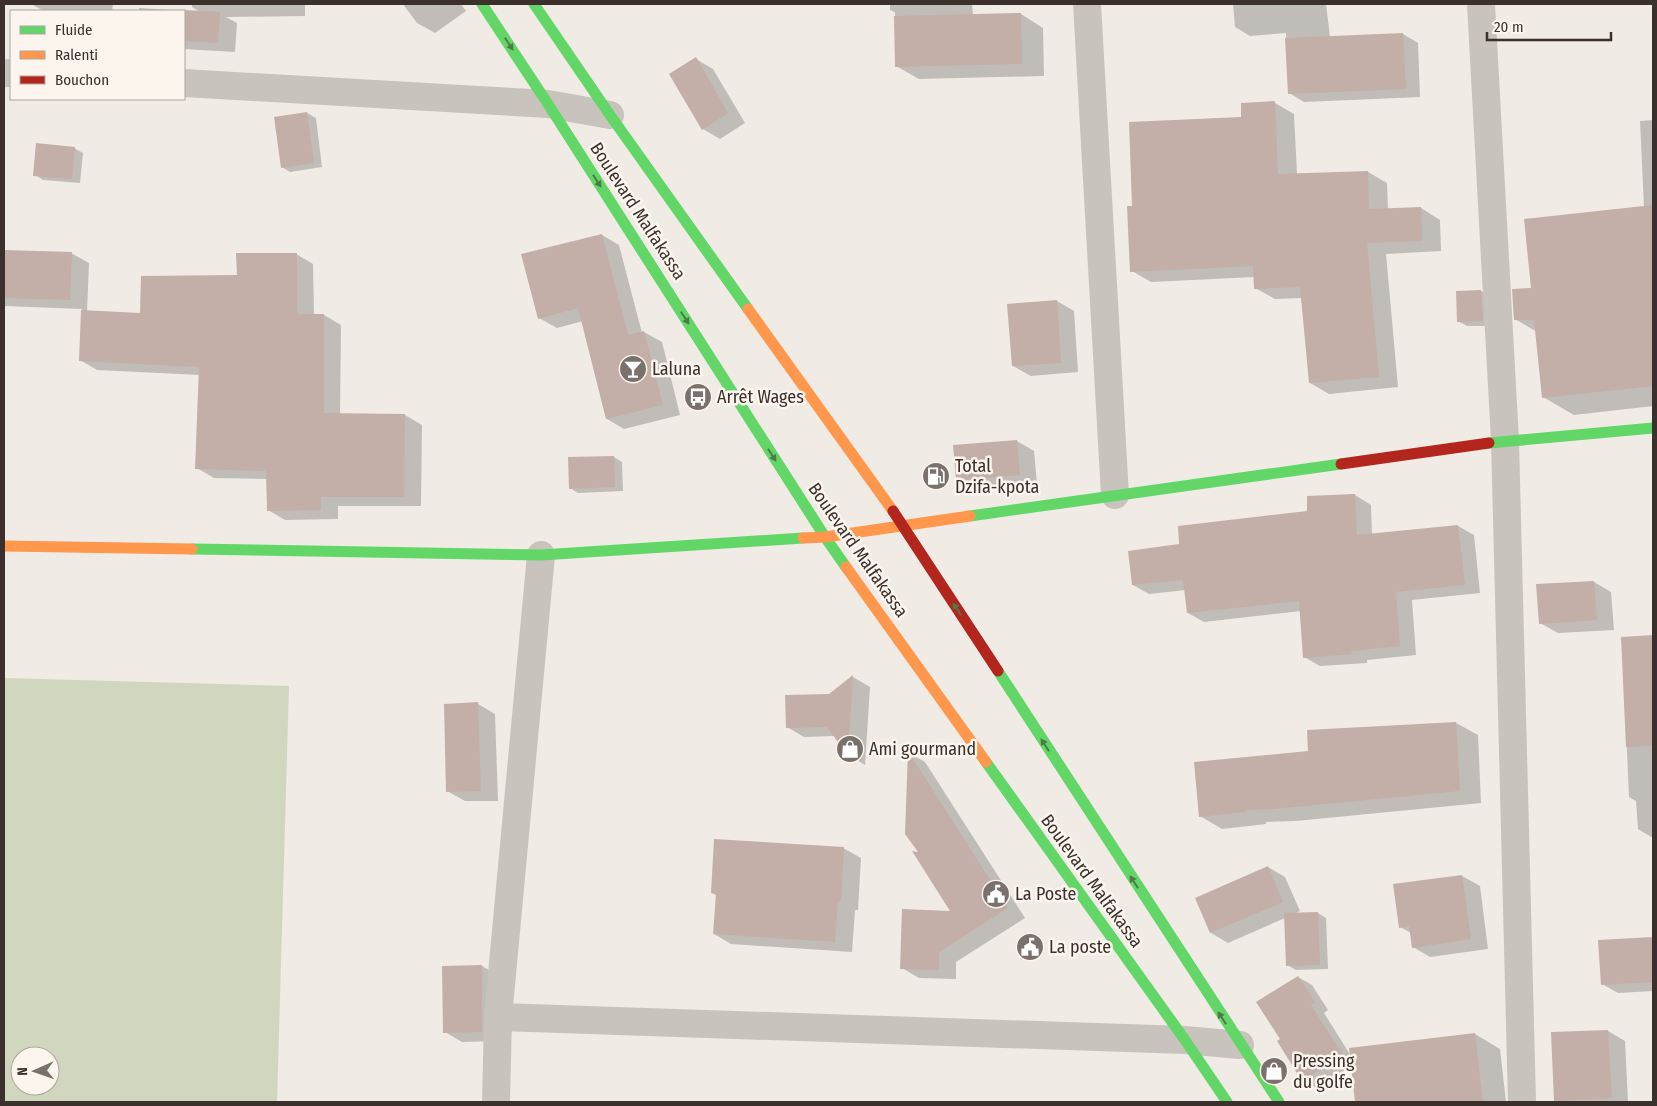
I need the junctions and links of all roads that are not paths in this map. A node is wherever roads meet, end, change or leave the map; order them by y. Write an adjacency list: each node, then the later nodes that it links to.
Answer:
1 (482, 4): 6 (main road, Boulevard Malfakassa, one-way to 6)
2 (534, 4): 7 (main road, Boulevard Malfakassa)
3 (1087, 4): 10 (street)
4 (1481, 4): 9 (street)
5 (185, 83): 6 (street)
6 (548, 104): 7 (street); 12 (main road, Boulevard Malfakassa, one-way to 12)
7 (610, 115): 11 (main road, Boulevard Malfakassa)
8 (1653, 428): 9 (main road)
9 (1505, 441): 10 (main road); 21 (street)
10 (1115, 495): 11 (main road)
11 (903, 526): 12 (main road); 17 (main road, Boulevard Malfakassa, one-way to 11)
12 (825, 537): 14 (main road); 16 (main road, Boulevard Malfakassa)
13 (4, 546): 14 (main road)
14 (541, 555): 15 (street)
15 (498, 1017): 16 (street); 18 (street)
16 (1184, 1040): 17 (street); 19 (main road, Boulevard Malfakassa)
17 (1240, 1045): 20 (main road, Boulevard Malfakassa)
18 (496, 1102)
19 (1227, 1102)
20 (1279, 1102)
21 (1522, 1102)

